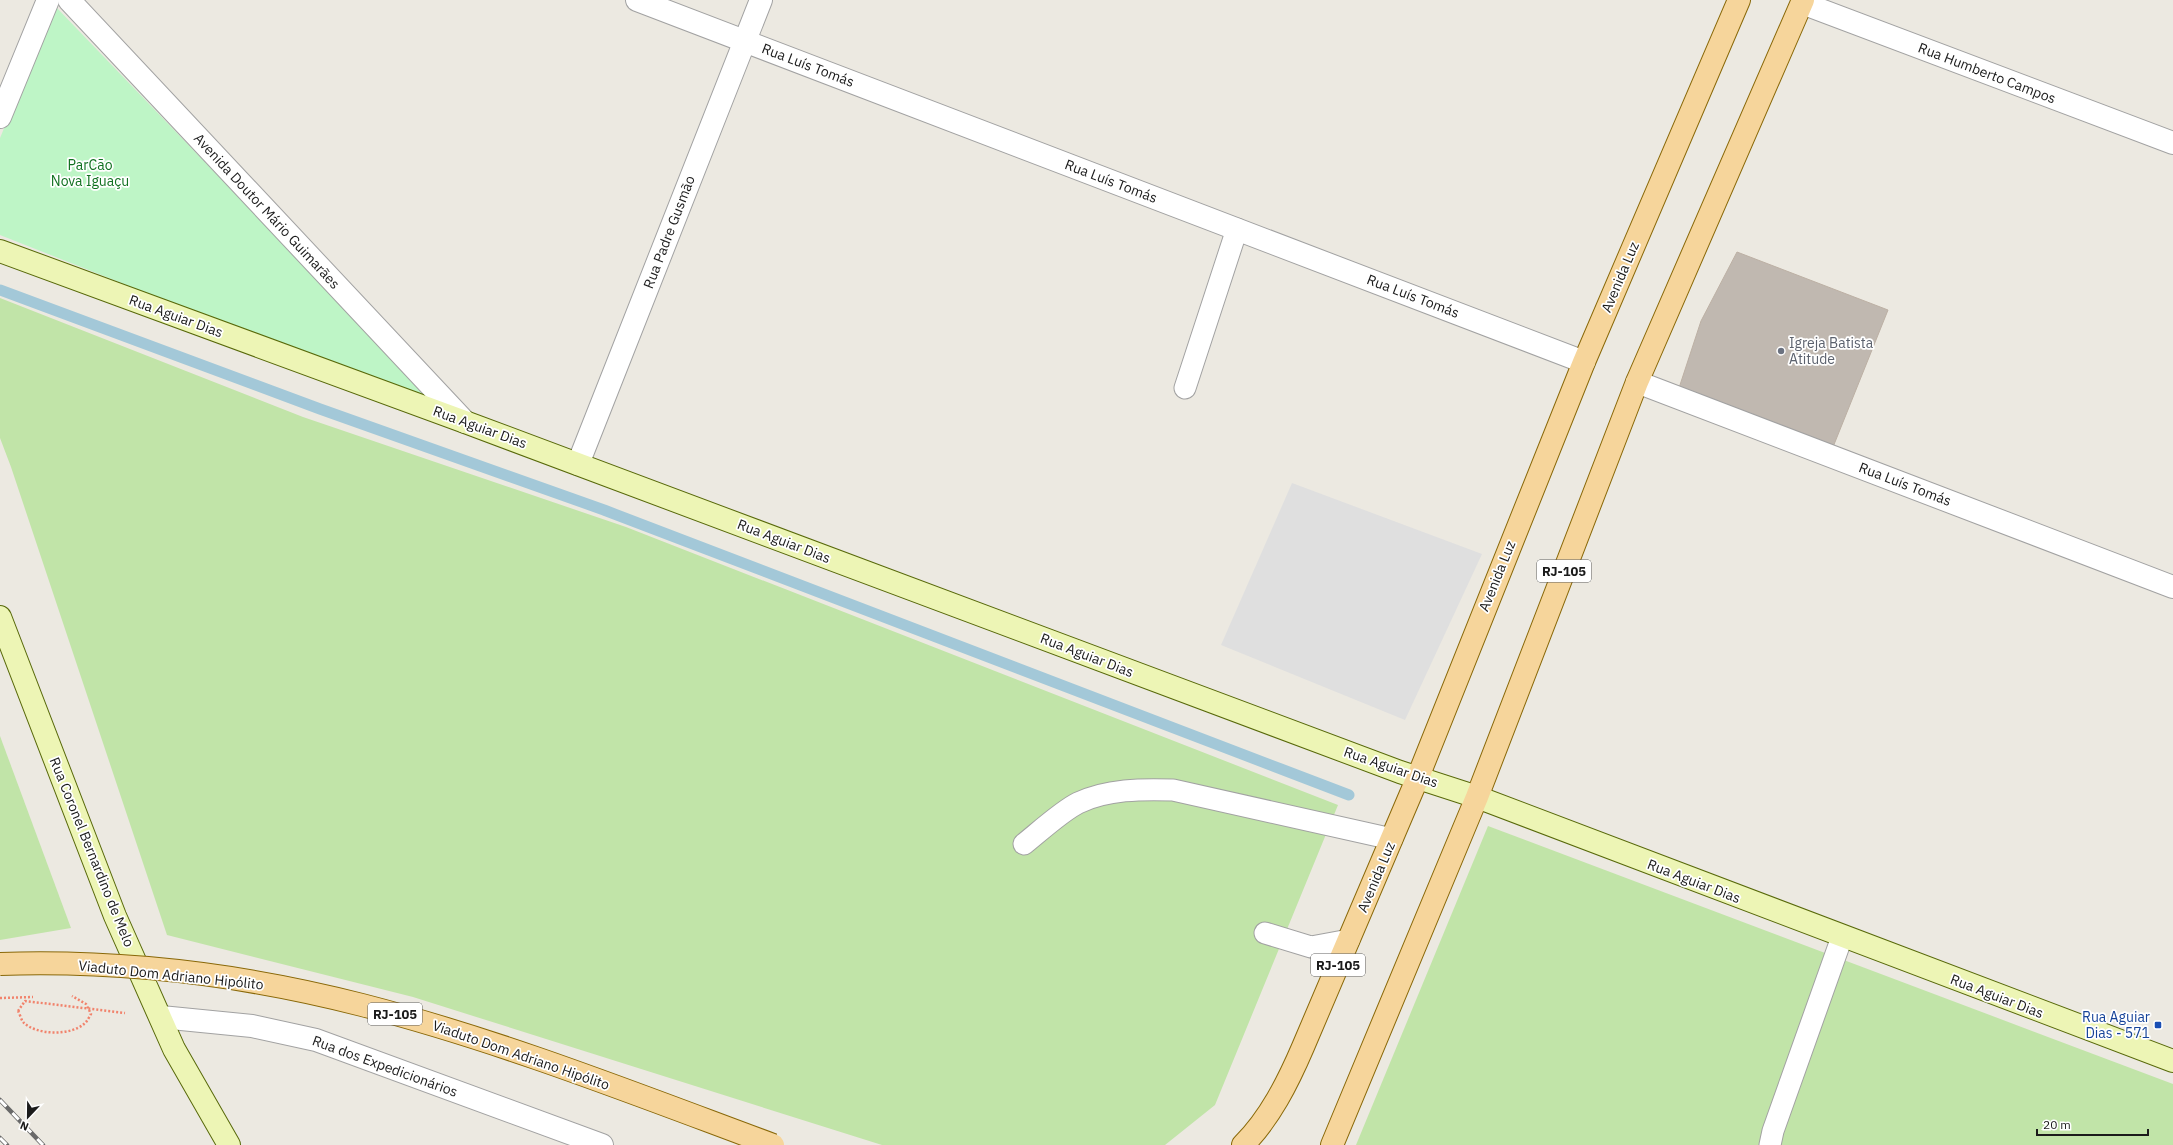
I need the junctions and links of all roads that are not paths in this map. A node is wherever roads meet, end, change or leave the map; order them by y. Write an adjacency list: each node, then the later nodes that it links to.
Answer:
1 (48, 0): 8 (street)
2 (69, 0): 15 (street, Avenida Doutor Mário Guimarães)
3 (637, 0): 7 (street, Rua Luís Tomás)
4 (761, 0): 7 (street, Rua Padre Gusmão)
5 (1739, 0): 12 (main road, Avenida Luz / RJ-105)
6 (1802, 1): 9 (street, Rua Humberto Campos); 13 (main road, RJ-105)
7 (744, 41): 10 (street, Rua Luís Tomás); 16 (street, Rua Padre Gusmão)
8 (0, 117)
9 (2173, 143)
10 (1237, 229): 12 (street, Rua Luís Tomás); 14 (lane)
11 (0, 251): 15 (main road, Rua Aguiar Dias)
12 (1584, 362): 19 (main road, Avenida Luz / RJ-105)
13 (1637, 382): 17 (street, Rua Luís Tomás); 20 (main road, RJ-105)
14 (1185, 388)
15 (465, 422): 16 (main road, Rua Aguiar Dias)
16 (578, 464): 19 (main road, Rua Aguiar Dias)
17 (2173, 587)
18 (0, 617): 27 (main road, Rua Coronel Bernardino de Melo)
19 (1418, 777): 20 (main road, Rua Aguiar Dias); 21 (main road, Avenida Luz / RJ-105)
20 (1477, 797): 24 (main road, Rua Aguiar Dias); 33 (main road, RJ-105)
21 (1392, 839): 22 (lane); 25 (main road, Avenida Luz / RJ-105)
22 (1024, 844)
23 (1265, 933): 25 (lane)
24 (1842, 937): 28 (main road, Rua Aguiar Dias); 34 (lane)
25 (1349, 940): 32 (main road, Avenida Luz / RJ-105)
26 (0, 964): 31 (main road, Viaduto Dom Adriano Hipólito / RJ-105, bridge)
27 (161, 1017): 29 (main road, Rua Coronel Bernardino de Melo); 30 (street, Rua dos Expedicionários)
28 (2173, 1061)
29 (229, 1145)
30 (602, 1145)
31 (773, 1145)
32 (1242, 1145)
33 (1332, 1145)
34 (1770, 1145)

